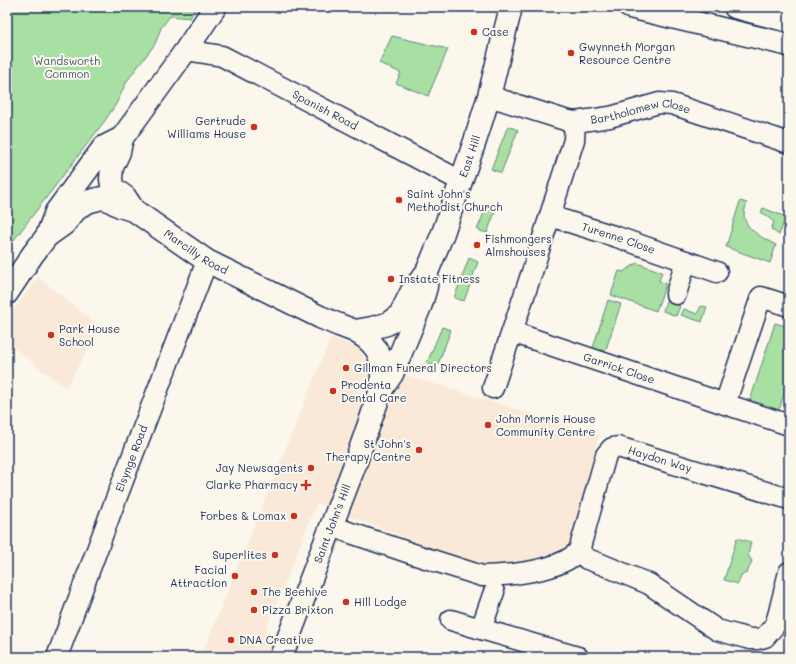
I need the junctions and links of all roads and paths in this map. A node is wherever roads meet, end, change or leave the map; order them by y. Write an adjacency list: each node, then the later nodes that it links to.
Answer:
1 (215, 7): 7 (main road)
2 (630, 7): 6 (main road)
3 (736, 7): 5 (main road)
4 (513, 12): 8 (main road, East Hill)
5 (789, 21)
6 (789, 45)
7 (186, 50): 10 (main road); 12 (street, Spanish Road)
8 (489, 96): 9 (street, Bartholomew Close); 12 (main road, East Hill)
9 (575, 122): 11 (street, Bartholomew Close); 14 (street)
10 (122, 138): 13 (main road); 15 (main road)
11 (789, 143)
12 (461, 181): 18 (main road, East Hill)
13 (135, 211): 15 (main road, Marcilly Road); 16 (main road, Marcilly Road)
14 (550, 216): 17 (street, Turenne Close); 24 (street)
15 (47, 236): 20 (main road)
16 (207, 262): 23 (main road, Marcilly Road); 36 (street, Elsynge Road)
17 (686, 262): 19 (street, Turenne Close); 21 (street)
18 (427, 272): 23 (main road); 26 (main road, East Hill)
19 (717, 272)
20 (7, 293)
21 (676, 294)
22 (789, 306): 27 (street)
23 (355, 331): 26 (main road, Marcilly Road)
24 (512, 332): 25 (street); 27 (street, Garrick Close)
25 (493, 388)
26 (382, 390): 30 (main road, Saint John's Hill)
27 (726, 404): 28 (street, Garrick Close)
28 (789, 425)
29 (789, 499): 31 (street, Haydon Way)
30 (331, 525): 31 (street); 37 (main road, Saint John's Hill)
31 (579, 551): 32 (street)
32 (789, 572)
33 (494, 592): 35 (street)
34 (451, 620): 35 (street)
35 (481, 630): 38 (street)
36 (57, 657)
37 (281, 657)
38 (578, 657)

